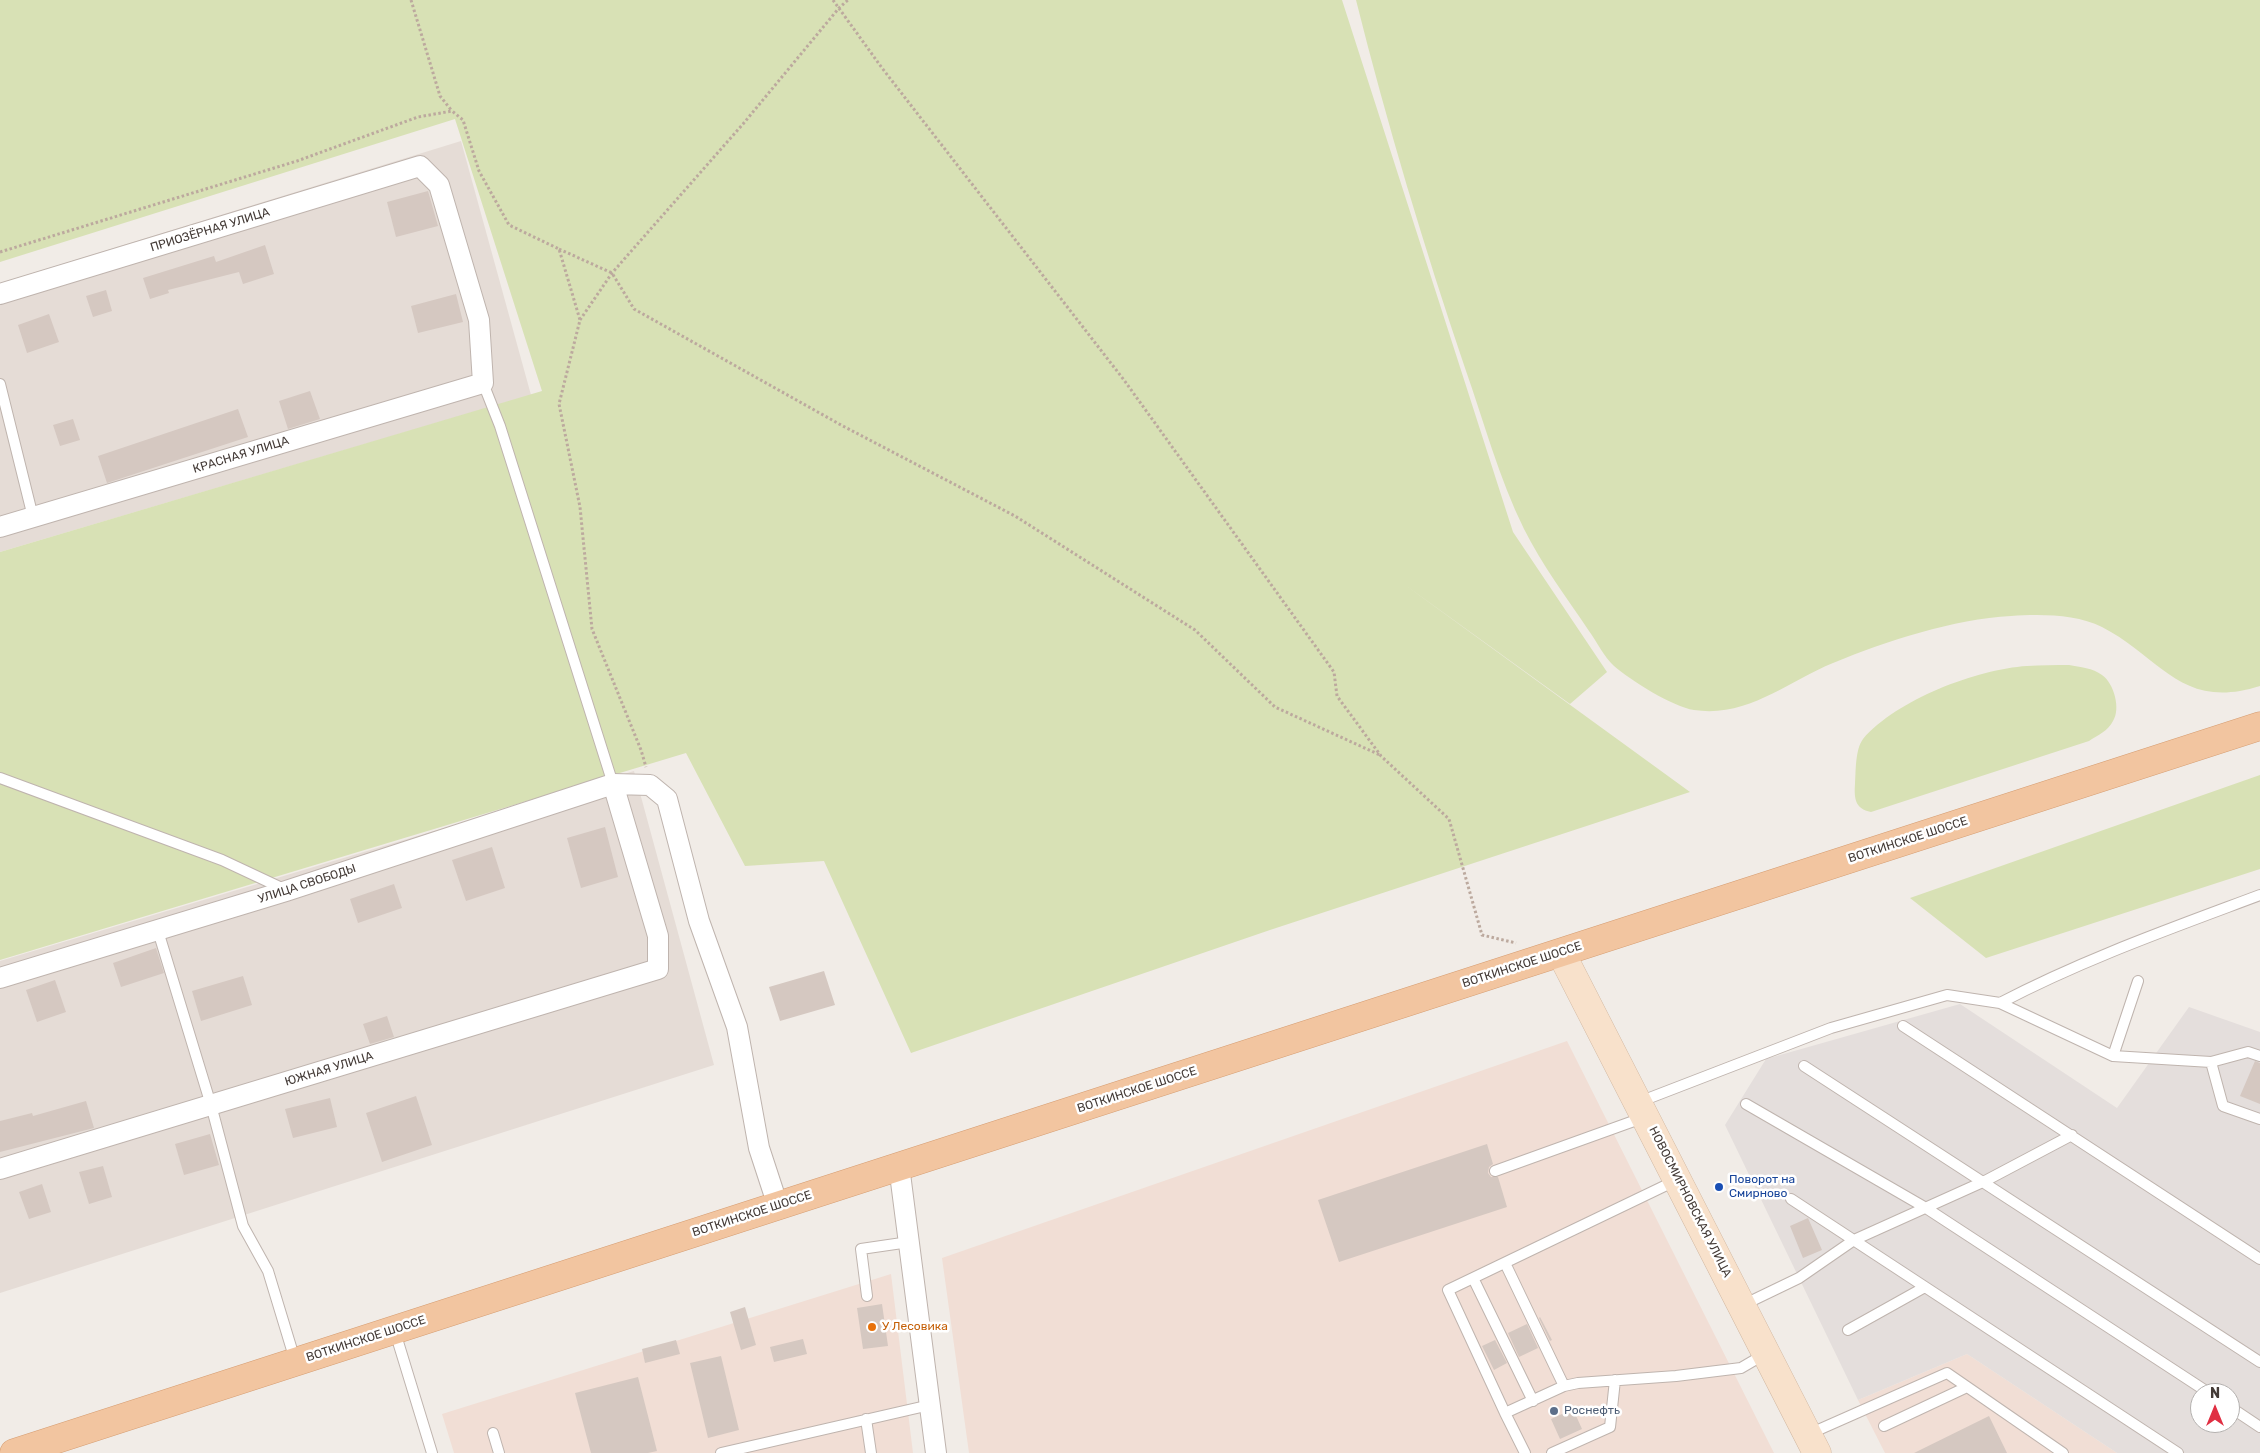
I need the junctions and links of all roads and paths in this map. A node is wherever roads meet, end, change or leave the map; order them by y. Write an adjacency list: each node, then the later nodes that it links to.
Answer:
1 (411, 0): 5 (path)
2 (833, 0): 4 (path)
3 (848, 0): 4 (path)
4 (839, 8): 8 (path); 16 (path)
5 (452, 111): 6 (path); 7 (path)
6 (559, 249): 8 (path); 10 (path)
7 (0, 252)
8 (612, 273): 10 (path); 16 (path)
9 (0, 294): 11 (street, ПРИОЗЁРНАЯ УЛИЦА)
10 (580, 320): 19 (path)
11 (483, 383): 13 (street, КРАСНАЯ УЛИЦА); 18 (lane)
12 (0, 384): 13 (lane)
13 (33, 517): 14 (street, КРАСНАЯ УЛИЦА)
14 (0, 528)
15 (2260, 726): 24 (main road, ВОТКИНСКОЕ ШОССЕ)
16 (1380, 756): 23 (path)
17 (0, 778): 20 (lane)
18 (613, 784): 19 (street, УЛИЦА СВОБОДЫ); 20 (street, УЛИЦА СВОБОДЫ); 34 (street, ЮЖНАЯ УЛИЦА)
19 (650, 784): 44 (street)
20 (286, 891): 22 (street, УЛИЦА СВОБОДЫ)
21 (2260, 895): 27 (lane)
22 (158, 931): 25 (street, УЛИЦА СВОБОДЫ); 34 (lane)
23 (1517, 943)
24 (1560, 953): 35 (street, НОВОСМИРНОВСКАЯ УЛИЦА); 38 (main road, ВОТКИНСКОЕ ШОССЕ)
25 (0, 978)
26 (2138, 981): 29 (lane)
27 (2000, 1003): 29 (lane); 35 (lane)
28 (1903, 1026): 37 (lane)
29 (2113, 1056): 31 (lane)
30 (2260, 1056): 31 (lane)
31 (2211, 1062): 36 (lane)
32 (1804, 1066): 42 (lane)
33 (1746, 1104): 45 (lane)
34 (211, 1105): 39 (street, ЮЖНАЯ УЛИЦА); 57 (lane)
35 (1642, 1109): 40 (lane); 41 (street, НОВОСМИРНОВСКАЯ УЛИЦА)
36 (2260, 1120)
37 (2072, 1135): 42 (lane); 48 (lane)
38 (899, 1166): 44 (main road, ВОТКИНСКОЕ ШОССЕ); 47 (street)
39 (0, 1169)
40 (1495, 1171)
41 (1678, 1179): 49 (lane); 53 (street, НОВОСМИРНОВСКАЯ УЛИЦА)
42 (1985, 1181): 45 (lane); 58 (lane)
43 (1791, 1199): 46 (lane)
44 (778, 1206): 54 (main road, ВОТКИНСКОЕ ШОССЕ)
45 (1926, 1208): 46 (lane); 60 (lane)
46 (1854, 1240): 51 (lane); 53 (lane)
47 (909, 1242): 52 (lane); 64 (street)
48 (2260, 1259)
49 (1505, 1263): 50 (lane); 61 (lane)
50 (1473, 1278): 63 (lane); 65 (lane)
51 (1925, 1287): 55 (lane); 82 (lane)
52 (867, 1296)
53 (1743, 1305): 56 (street, НОВОСМИРНОВСКАЯ УЛИЦА)
54 (394, 1330): 57 (main road, ВОТКИНСКОЕ ШОССЕ); 74 (lane)
55 (1848, 1330)
56 (1767, 1353): 59 (lane); 71 (street, НОВОСМИРНОВСКАЯ УЛИЦА)
57 (296, 1362): 73 (main road, ВОТКИНСКОЕ ШОССЕ)
58 (2260, 1362)
59 (1615, 1380): 61 (lane); 80 (lane)
60 (2193, 1383)
61 (1564, 1386): 63 (lane)
62 (1967, 1387): 68 (lane); 71 (lane); 81 (lane)
63 (1533, 1401): 65 (lane)
64 (930, 1405): 67 (lane); 78 (street)
65 (1505, 1412): 79 (lane)
66 (2240, 1414): 69 (lane)
67 (866, 1420): 72 (lane); 77 (lane)
68 (1884, 1426)
69 (2260, 1427)
70 (493, 1433): 75 (lane)
71 (1812, 1444)
72 (750, 1450): 76 (lane)
73 (14, 1453)
74 (432, 1453)
75 (499, 1453)
76 (721, 1453)
77 (871, 1453)
78 (936, 1453)
79 (1525, 1453)
80 (1552, 1453)
81 (2063, 1453)
82 (2178, 1453)

